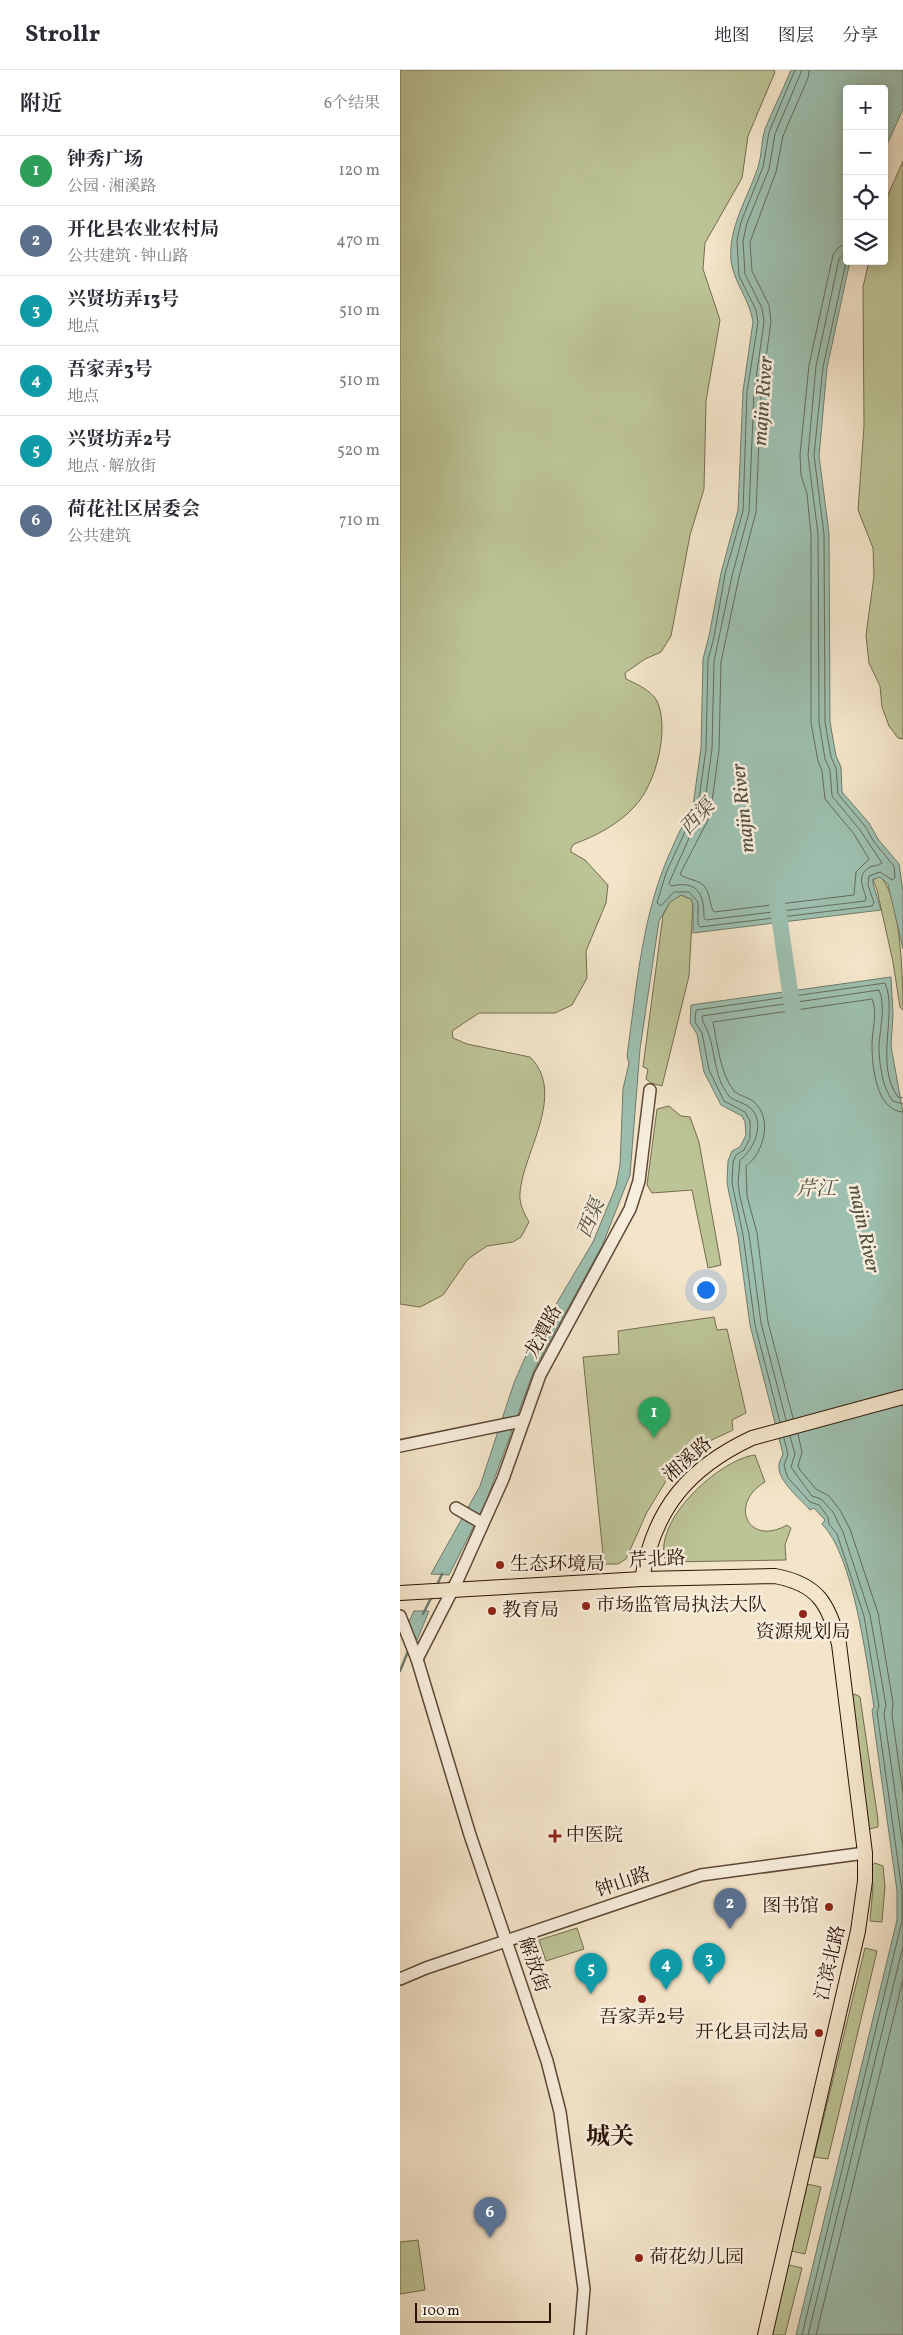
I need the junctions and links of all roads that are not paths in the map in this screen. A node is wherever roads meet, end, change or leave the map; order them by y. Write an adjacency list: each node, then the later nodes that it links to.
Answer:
1 (650, 1090): 3 (street, 龙潭路)
2 (903, 1397): 7 (main road, 湘溪路)
3 (522, 1421): 4 (street); 6 (street, 龙潭路)
4 (400, 1446)
5 (456, 1508): 6 (street)
6 (482, 1523): 9 (street, 龙潭路)
7 (642, 1579): 8 (main road, 芹北路); 9 (main road, 芹北路)
8 (796, 1580): 13 (main road, 江滨北路)
9 (452, 1589): 10 (main road, 芹北路); 12 (street, 龙潭路)
10 (400, 1593)
11 (400, 1616): 12 (street, 解放街)
12 (417, 1659): 14 (street, 解放街)
13 (865, 1854): 14 (street, 钟山路); 17 (main road, 江滨北路)
14 (506, 1942): 15 (street, 钟山路); 16 (street, 解放街)
15 (400, 1979)
16 (580, 2335)
17 (766, 2335)

